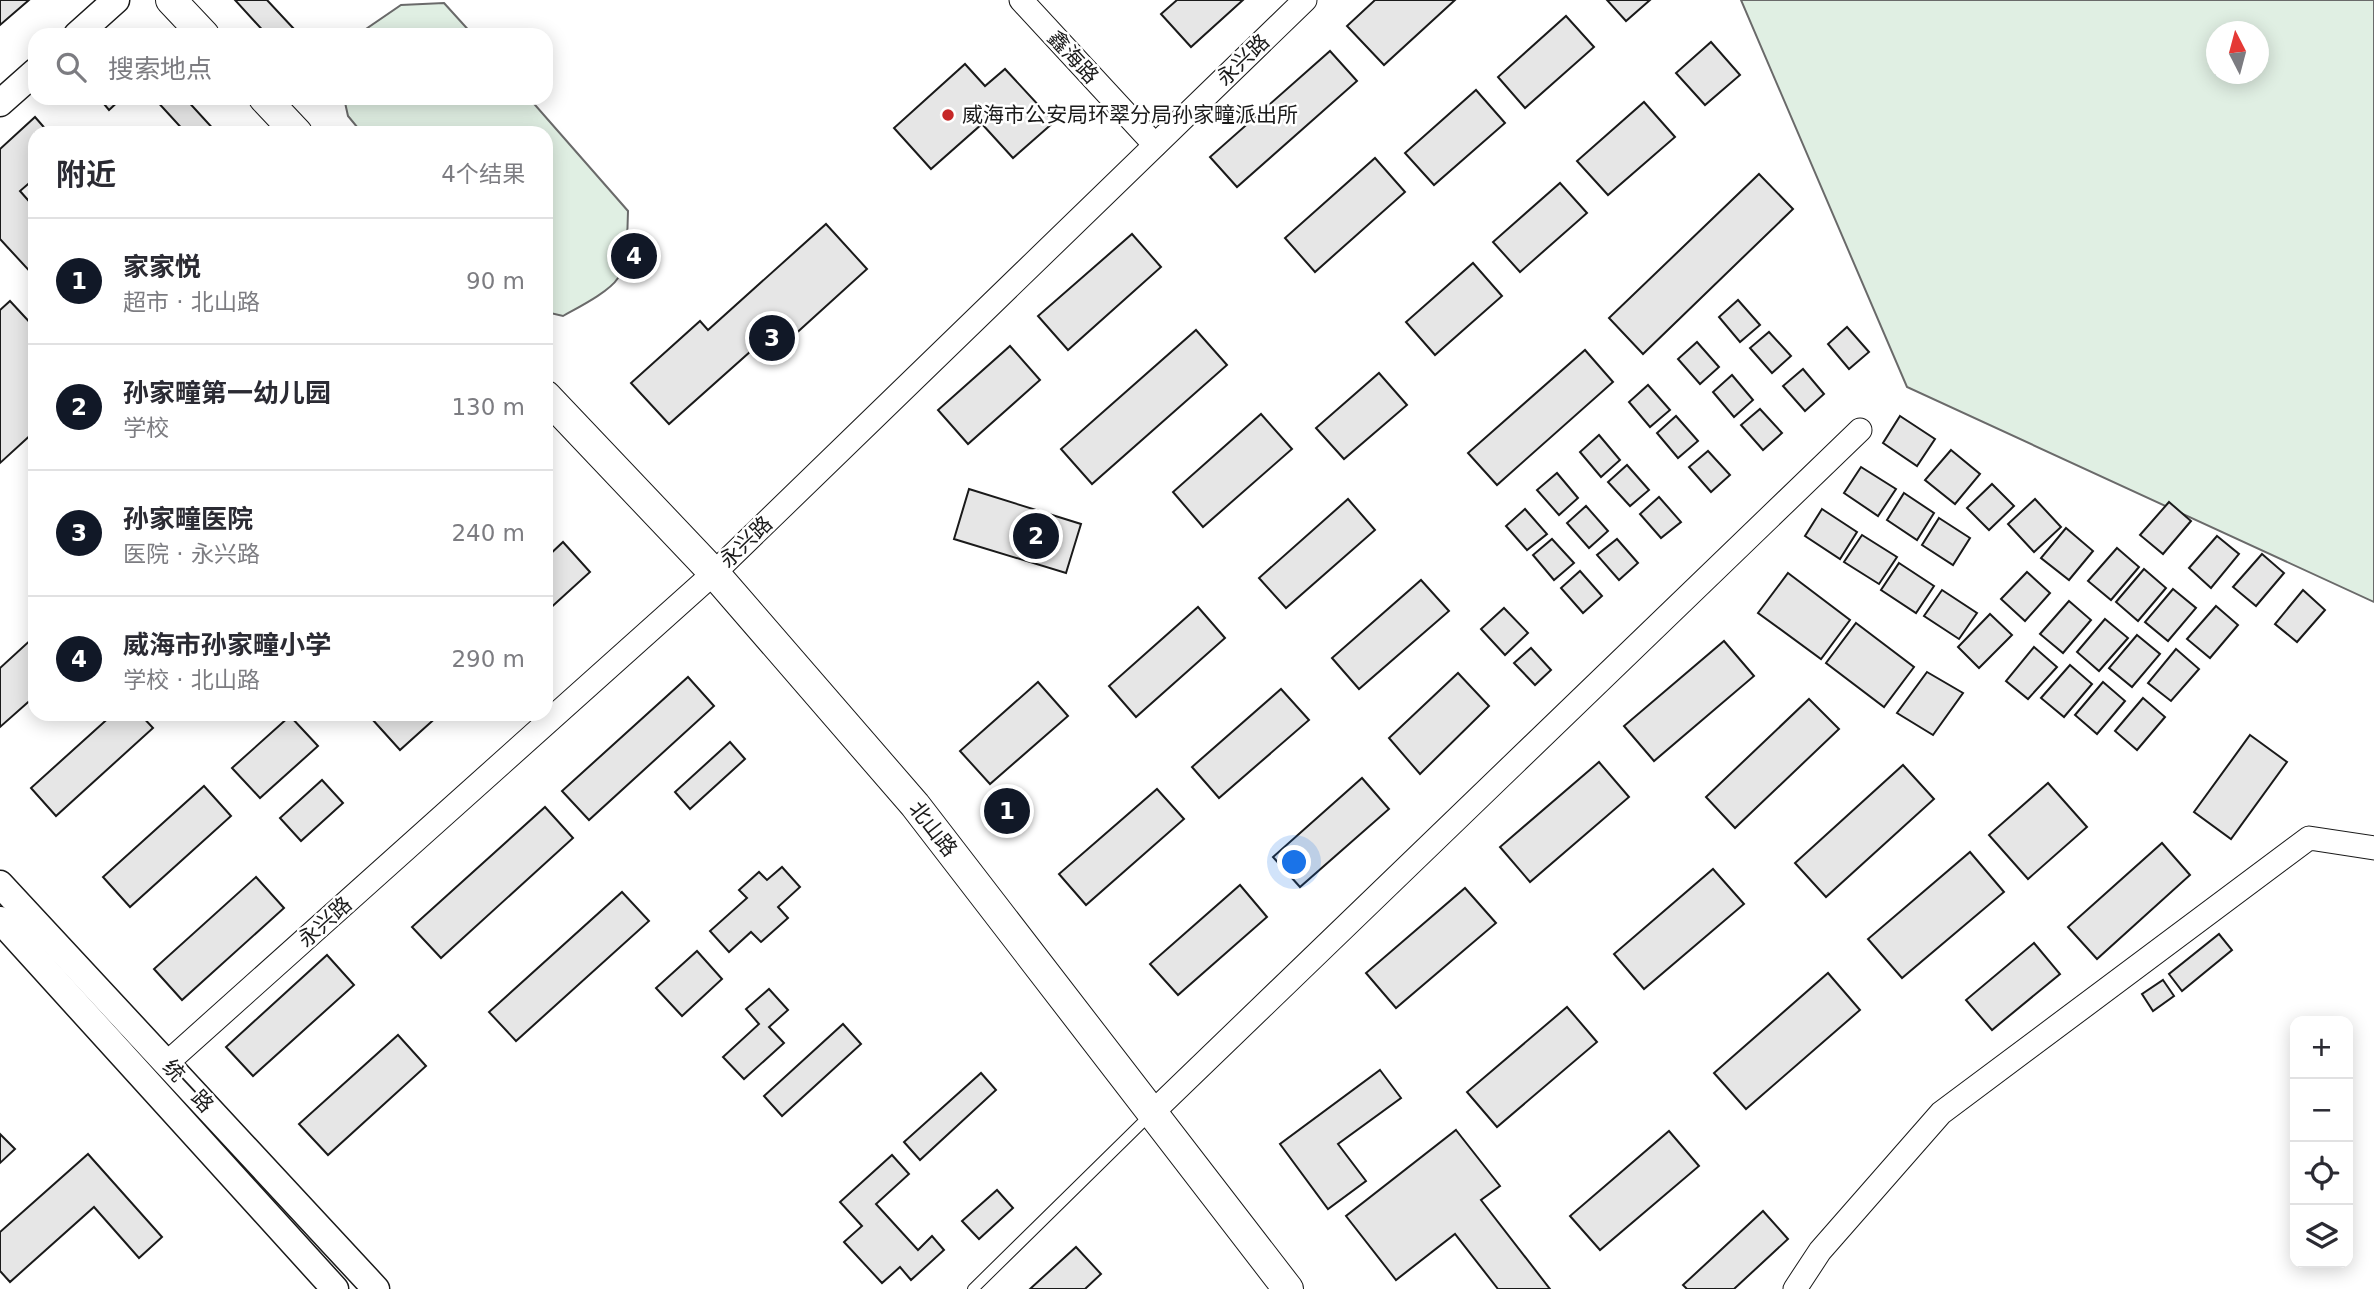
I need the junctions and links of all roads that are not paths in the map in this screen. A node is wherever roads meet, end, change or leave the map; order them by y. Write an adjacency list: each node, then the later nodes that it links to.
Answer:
1 (116, 0): 5 (main road)
2 (171, 0): 6 (main road)
3 (1021, 0): 11 (street, 鑫海路)
4 (1305, 0): 11 (street, 永兴路)
5 (84, 28)
6 (197, 28)
7 (28, 78): 8 (main road)
8 (0, 103)
9 (271, 105): 10 (main road)
10 (290, 126)
11 (1155, 145): 14 (street, 永兴路)
12 (553, 403): 14 (main road, 北山路)
13 (1860, 430): 21 (street)
14 (714, 573): 15 (street, 永兴路); 21 (main road, 北山路)
15 (553, 717)
16 (549, 721): 20 (street, 永兴路)
17 (2374, 848): 26 (street)
18 (0, 884): 20 (main road, 统一路)
19 (0, 920): 22 (main road, 统一路)
20 (167, 1063): 23 (main road, 统一路)
21 (1152, 1113): 24 (lane); 25 (main road, 北山路)
22 (335, 1289)
23 (376, 1289)
24 (973, 1289)
25 (1288, 1289)
26 (1796, 1289)

